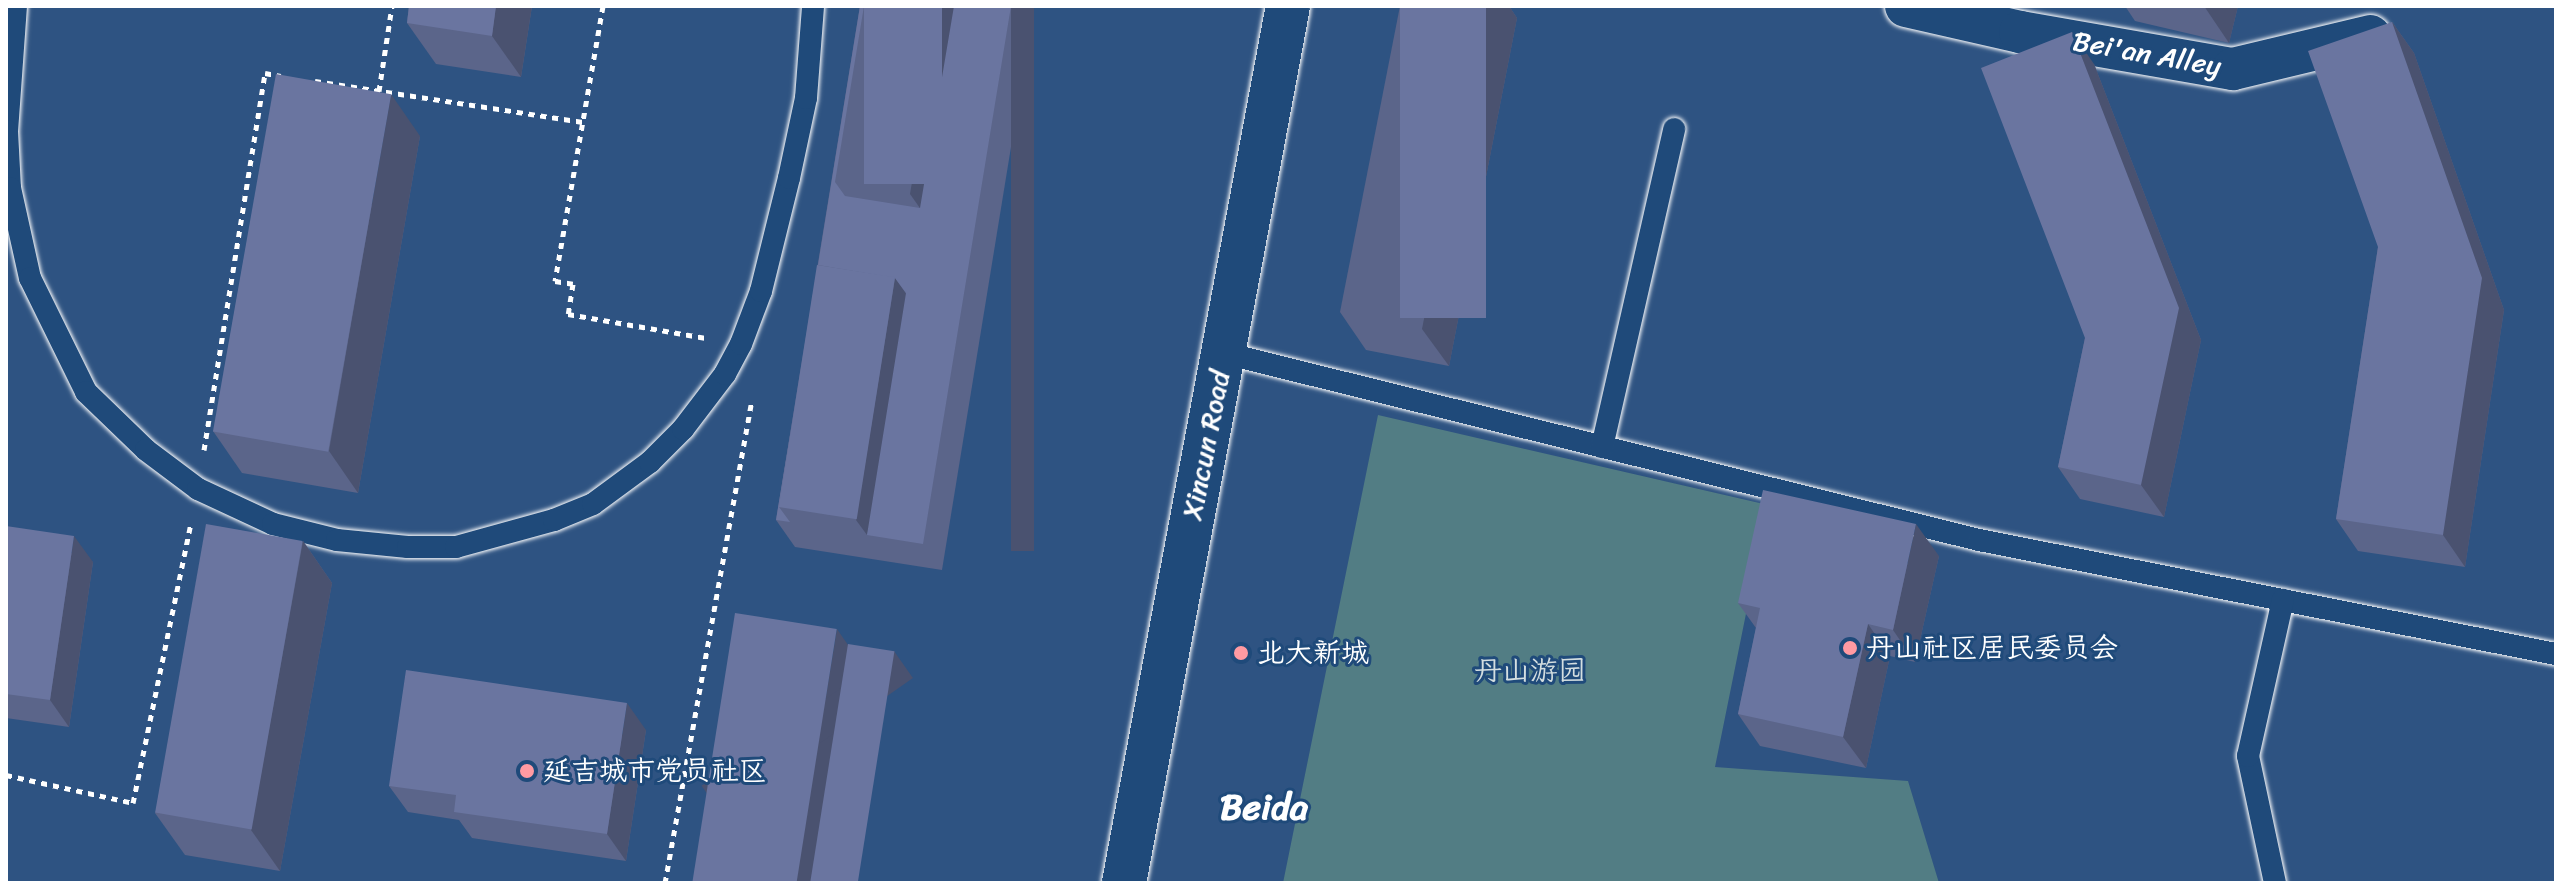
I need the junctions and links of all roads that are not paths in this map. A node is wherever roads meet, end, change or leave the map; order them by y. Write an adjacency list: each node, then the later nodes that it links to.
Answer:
1 (16, 6): 7 (lane)
2 (813, 6): 7 (lane)
3 (1288, 6): 9 (street, Xincun Road)
4 (1906, 6): 5 (street, Bei'an Alley)
5 (2023, 19): 6 (street, Bei'an Alley)
6 (2387, 31)
7 (8, 79)
8 (1674, 129): 10 (lane)
9 (1224, 353): 10 (lane); 13 (street, Xincun Road)
10 (1602, 447): 11 (lane)
11 (2283, 600): 12 (lane); 14 (lane)
12 (2556, 654)
13 (1124, 883)
14 (2275, 883)

